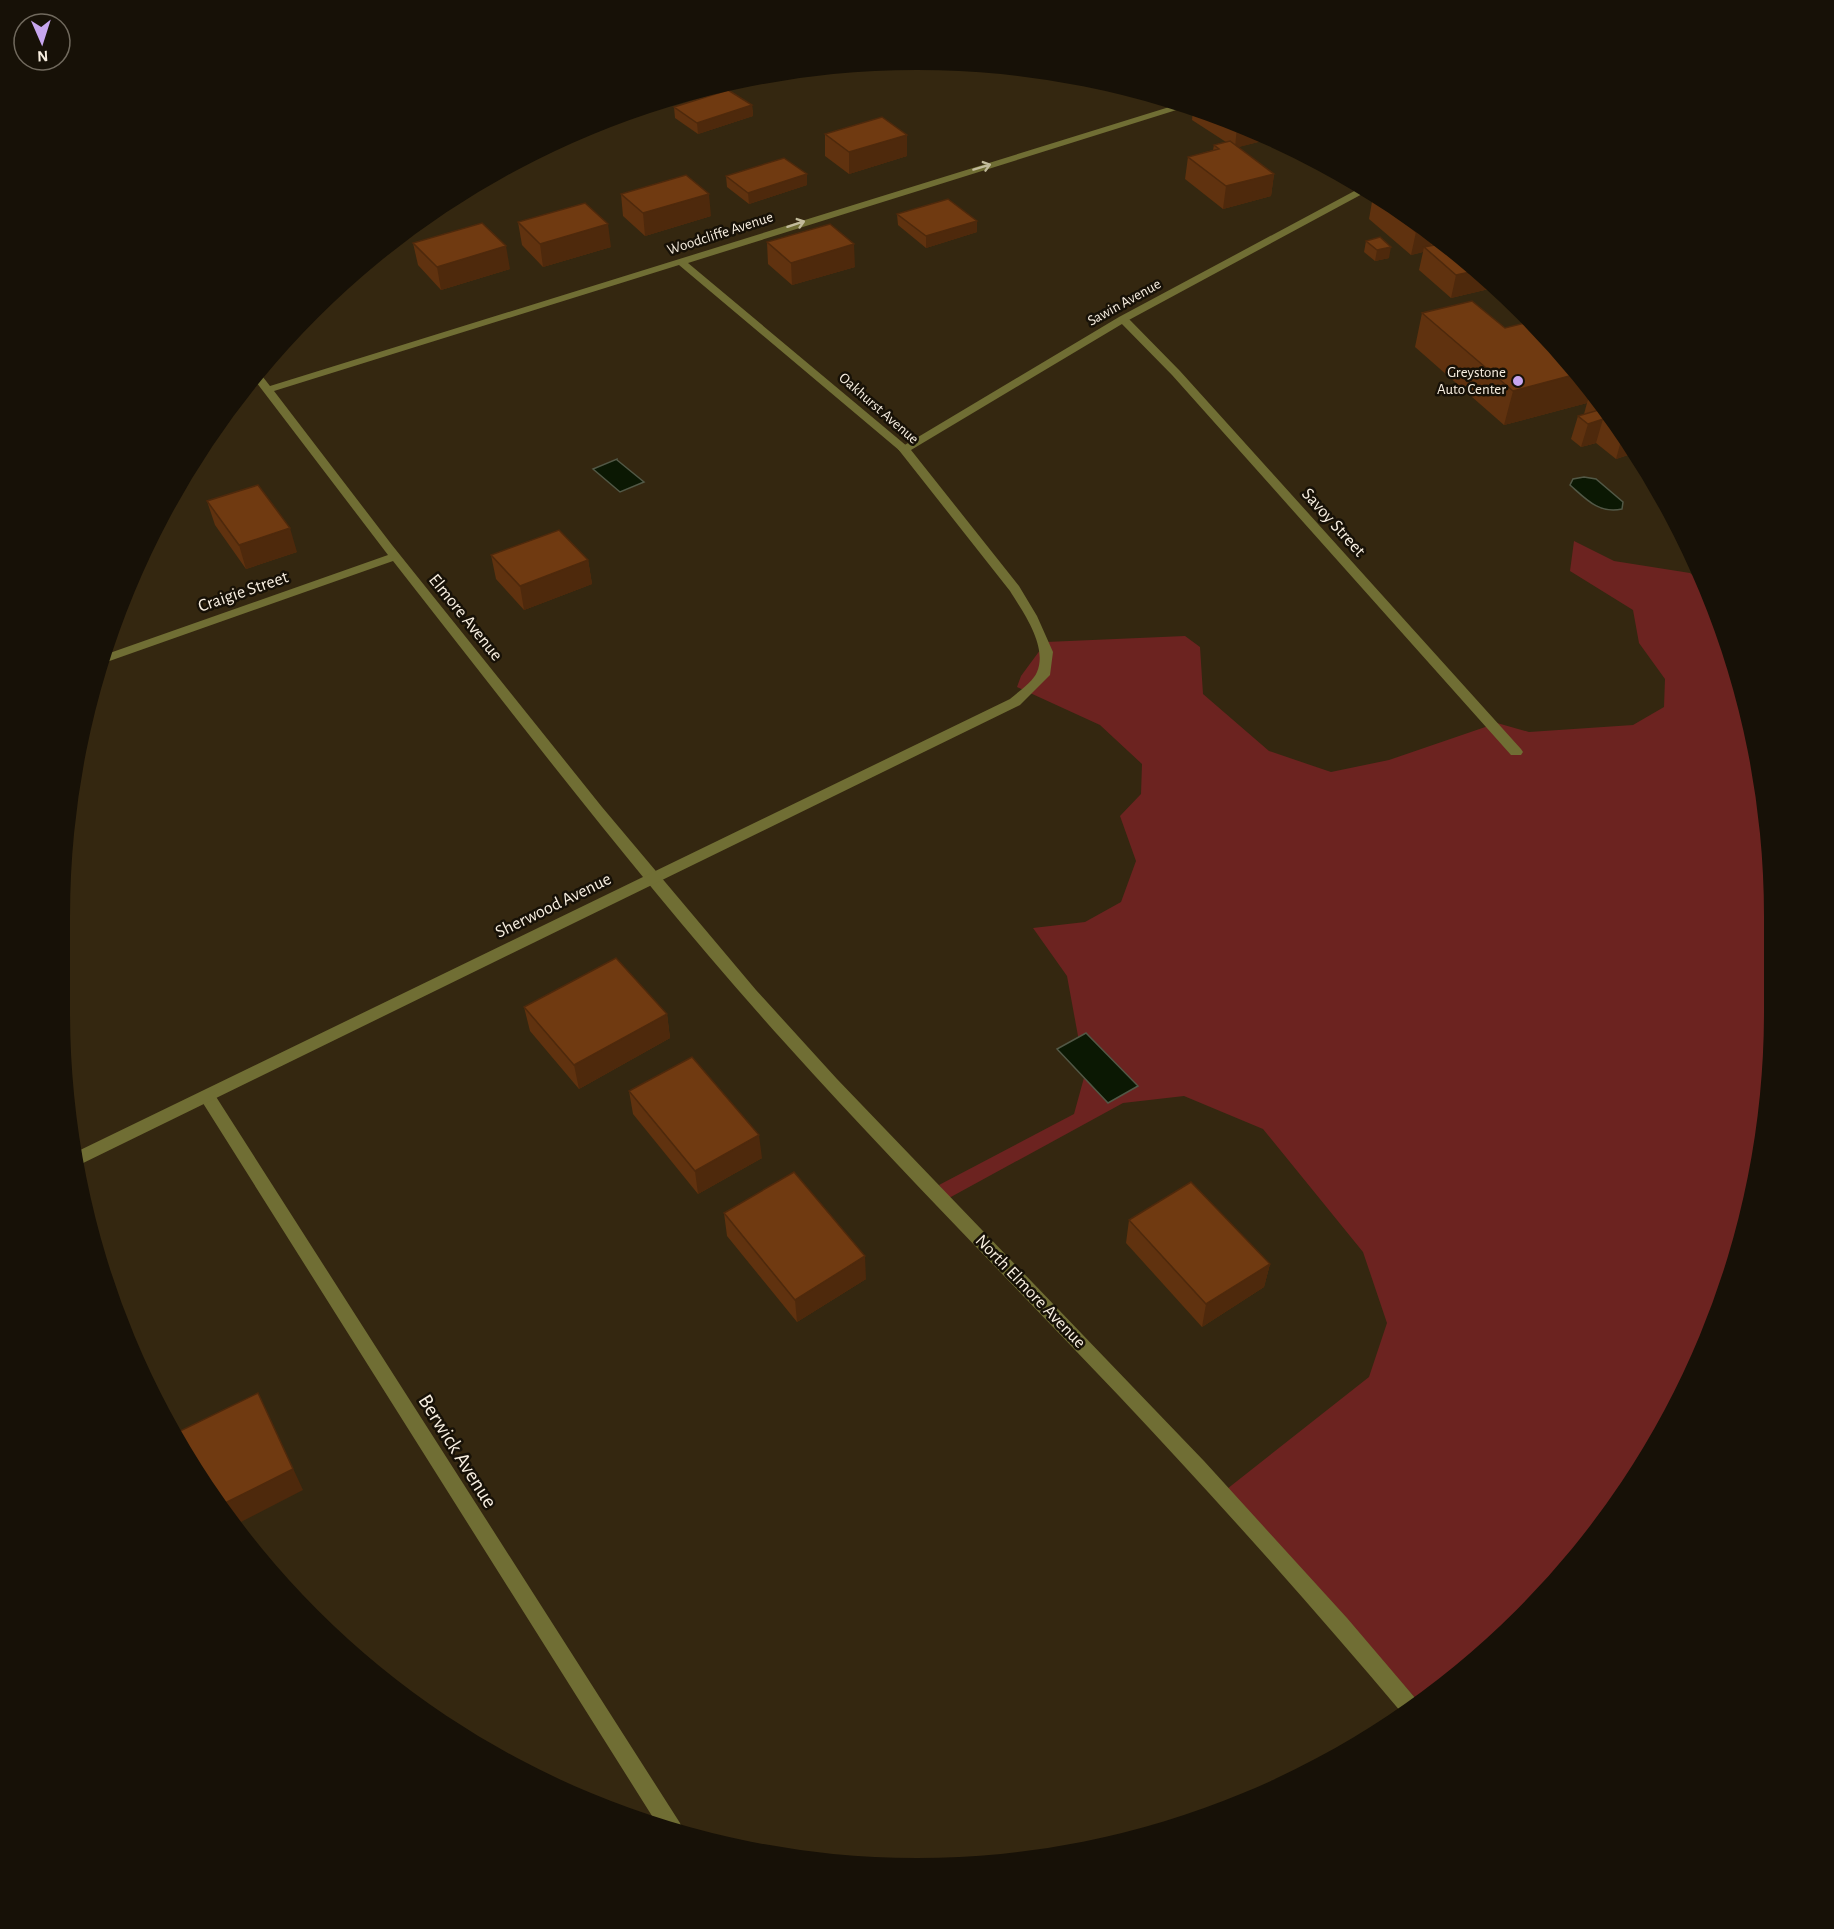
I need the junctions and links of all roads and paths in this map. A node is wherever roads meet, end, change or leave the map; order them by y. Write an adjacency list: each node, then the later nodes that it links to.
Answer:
1 (1171, 109): 3 (street, Woodcliffe Avenue, one-way to 1)
2 (1356, 194): 4 (street, Sawin Avenue)
3 (680, 261): 6 (street, Woodcliffe Avenue); 7 (street, Oakhurst Avenue)
4 (1123, 319): 7 (street, Sawin Avenue); 11 (street, Savoy Street)
5 (261, 382): 6 (street, Elmore Avenue)
6 (267, 390): 8 (street, Elmore Avenue)
7 (904, 449): 10 (street, Oakhurst Avenue)
8 (395, 556): 9 (street, Craigie Street); 12 (street, Elmore Avenue)
9 (111, 657)
10 (1043, 675): 12 (street, Sherwood Avenue)
11 (1516, 752)
12 (651, 879): 13 (street, Sherwood Avenue); 15 (street, North Elmore Avenue)
13 (207, 1095): 14 (street, Sherwood Avenue); 16 (street, Berwick Avenue)
14 (84, 1156)
15 (1406, 1702)
16 (667, 1821)

